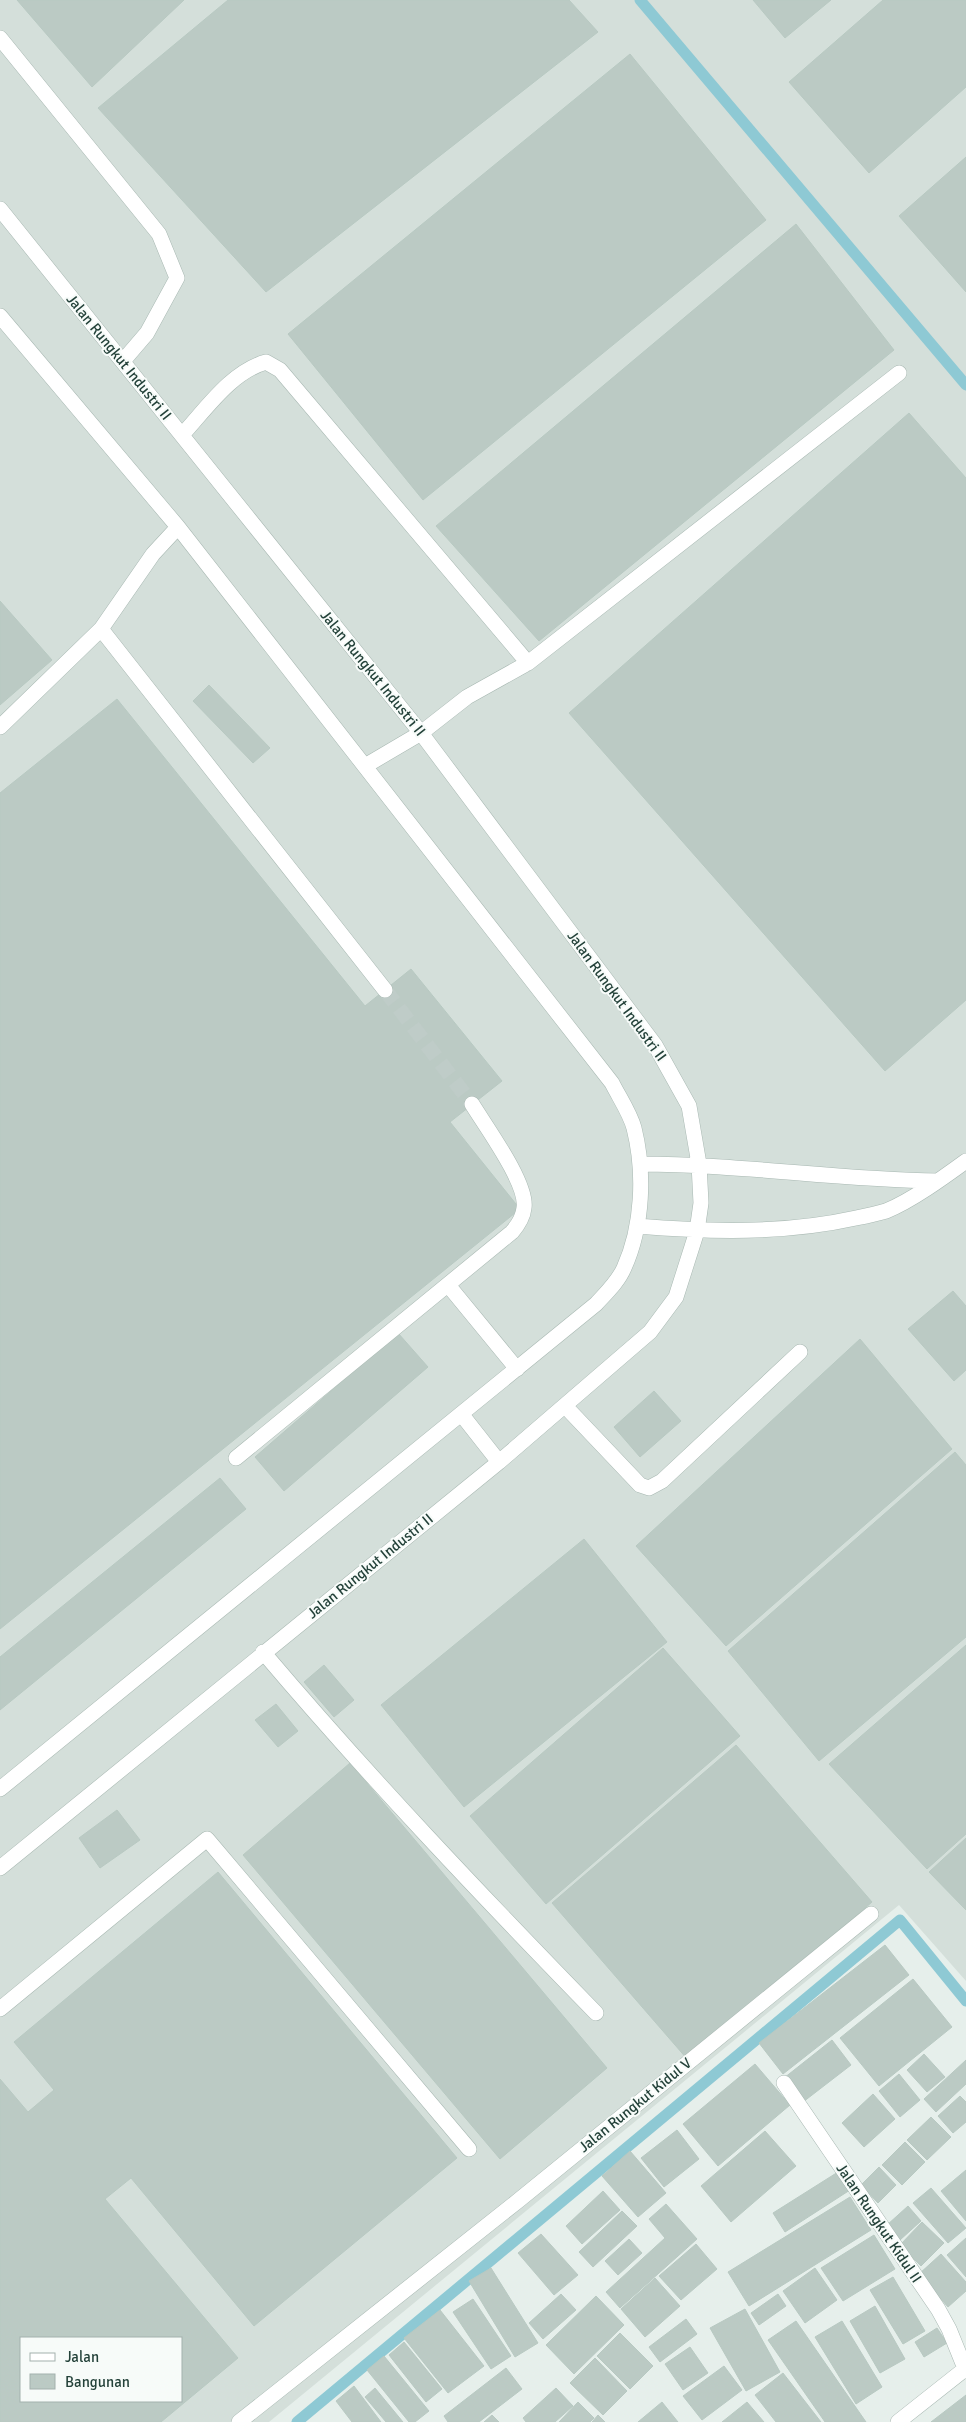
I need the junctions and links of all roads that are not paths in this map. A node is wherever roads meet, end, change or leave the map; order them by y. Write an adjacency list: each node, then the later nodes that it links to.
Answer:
1 (0, 38): 4 (street)
2 (0, 209): 4 (street, Jalan Rungkut Industri II)
3 (0, 316): 7 (street)
4 (123, 361): 6 (street, Jalan Rungkut Industri II)
5 (899, 373): 9 (street)
6 (182, 435): 9 (street); 11 (street, Jalan Rungkut Industri II)
7 (178, 527): 8 (street); 12 (street)
8 (101, 629): 10 (street); 13 (street)
9 (528, 663): 11 (street)
10 (0, 727)
11 (421, 733): 12 (street); 17 (street, Jalan Rungkut Industri II)
12 (365, 766): 16 (street)
13 (385, 990)
14 (472, 1104): 21 (street)
15 (966, 1161): 18 (street)
16 (640, 1164): 17 (street); 19 (street)
17 (699, 1164): 18 (street); 20 (street, Jalan Rungkut Industri II)
18 (938, 1181): 20 (street)
19 (637, 1226): 20 (street); 23 (street)
20 (698, 1231): 24 (street, Jalan Rungkut Industri II)
21 (448, 1285): 23 (street); 26 (street)
22 (800, 1352): 24 (street)
23 (517, 1369): 25 (street)
24 (565, 1406): 27 (street, Jalan Rungkut Industri II)
25 (462, 1415): 27 (street); 29 (street)
26 (236, 1458)
27 (499, 1462): 28 (street, Jalan Rungkut Industri II)
28 (264, 1652): 30 (street, Jalan Rungkut Industri II); 33 (street)
29 (0, 1789)
30 (0, 1868)
31 (871, 1914): 37 (street, Jalan Rungkut Kidul V)
32 (0, 2009): 35 (street)
33 (596, 2013)
34 (784, 2083): 36 (street, Jalan Rungkut Kidul II)
35 (469, 2149)
36 (965, 2370): 38 (street, Jalan Rungkut Kidul II)
37 (239, 2422)
38 (898, 2422)

